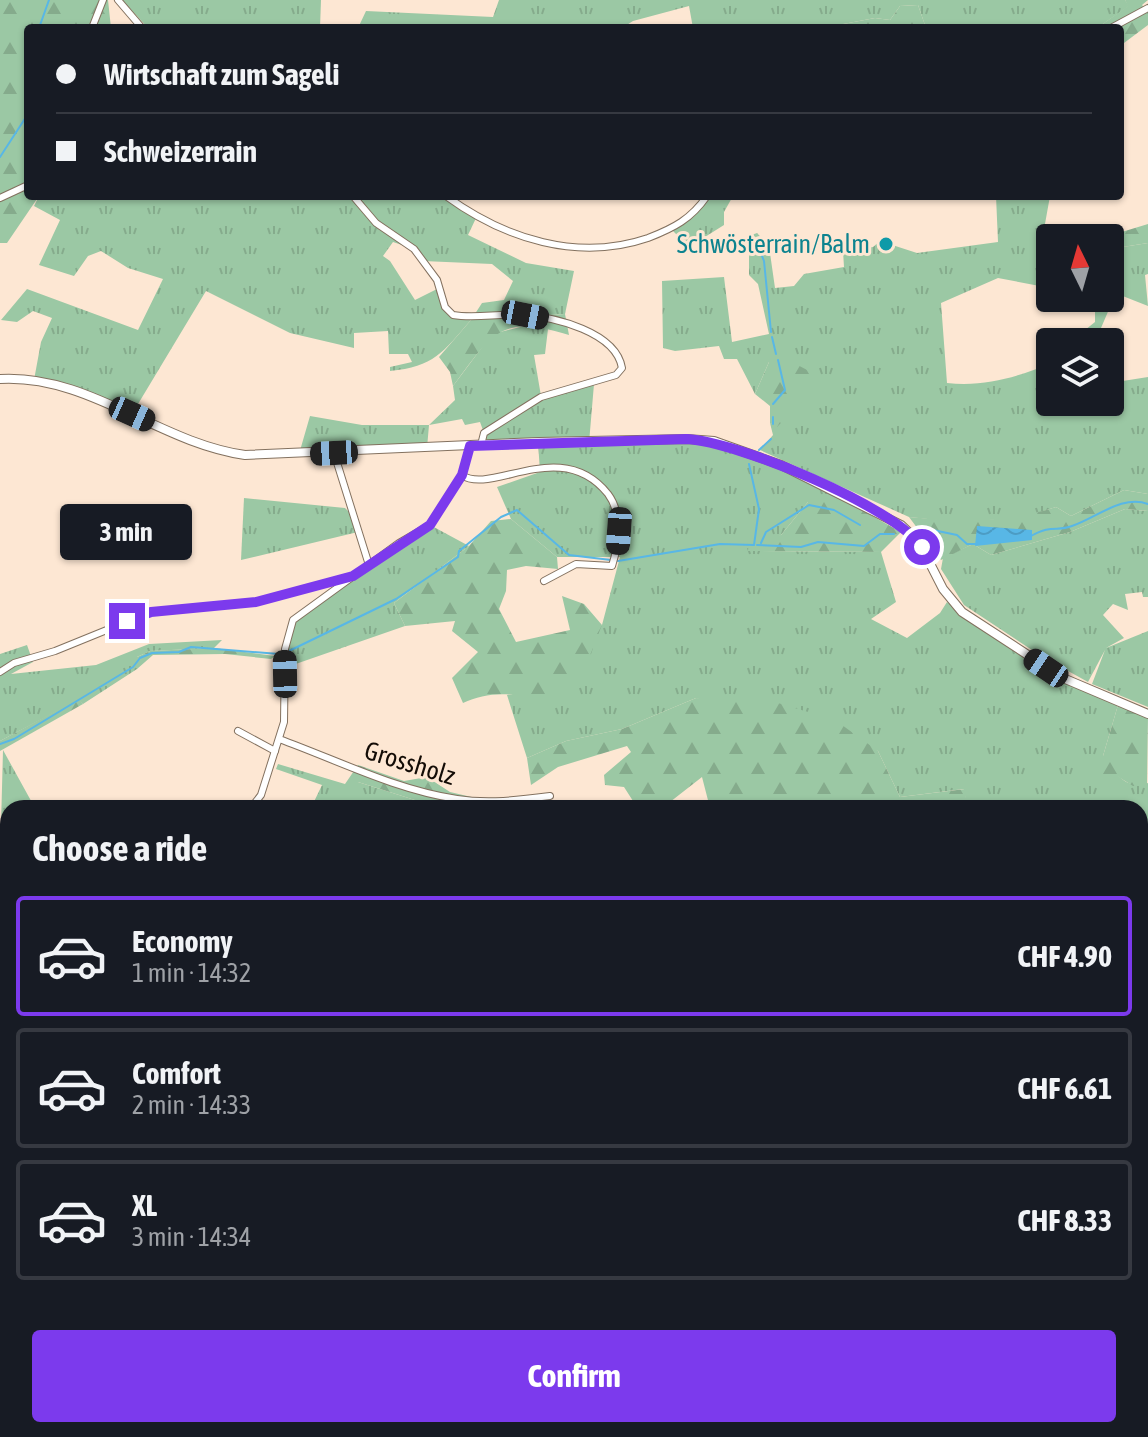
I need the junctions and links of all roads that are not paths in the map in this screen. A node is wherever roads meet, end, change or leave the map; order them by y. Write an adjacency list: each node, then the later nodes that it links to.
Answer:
1 (103, 0): 4 (street)
2 (118, 0): 5 (street)
3 (1148, 8): 6 (street)
4 (94, 24)
5 (139, 24)
6 (1118, 24)
7 (24, 187): 8 (street)
8 (0, 198)
9 (356, 200): 13 (street)
10 (453, 200): 11 (street)
11 (704, 200)
12 (0, 379): 15 (street)
13 (481, 445): 14 (street); 21 (street)
14 (470, 446): 15 (street); 16 (street)
15 (334, 453): 17 (street)
16 (462, 475): 17 (street); 19 (street)
17 (369, 565): 18 (street)
18 (353, 576): 20 (street); 23 (street)
19 (544, 581)
20 (0, 672)
21 (1148, 714)
22 (238, 731): 24 (street)
23 (279, 739): 24 (street); 27 (street, Grossholz)
24 (275, 751): 26 (street)
25 (550, 796): 28 (street, Grossholz)
26 (257, 800)
27 (471, 800)
28 (517, 800)

